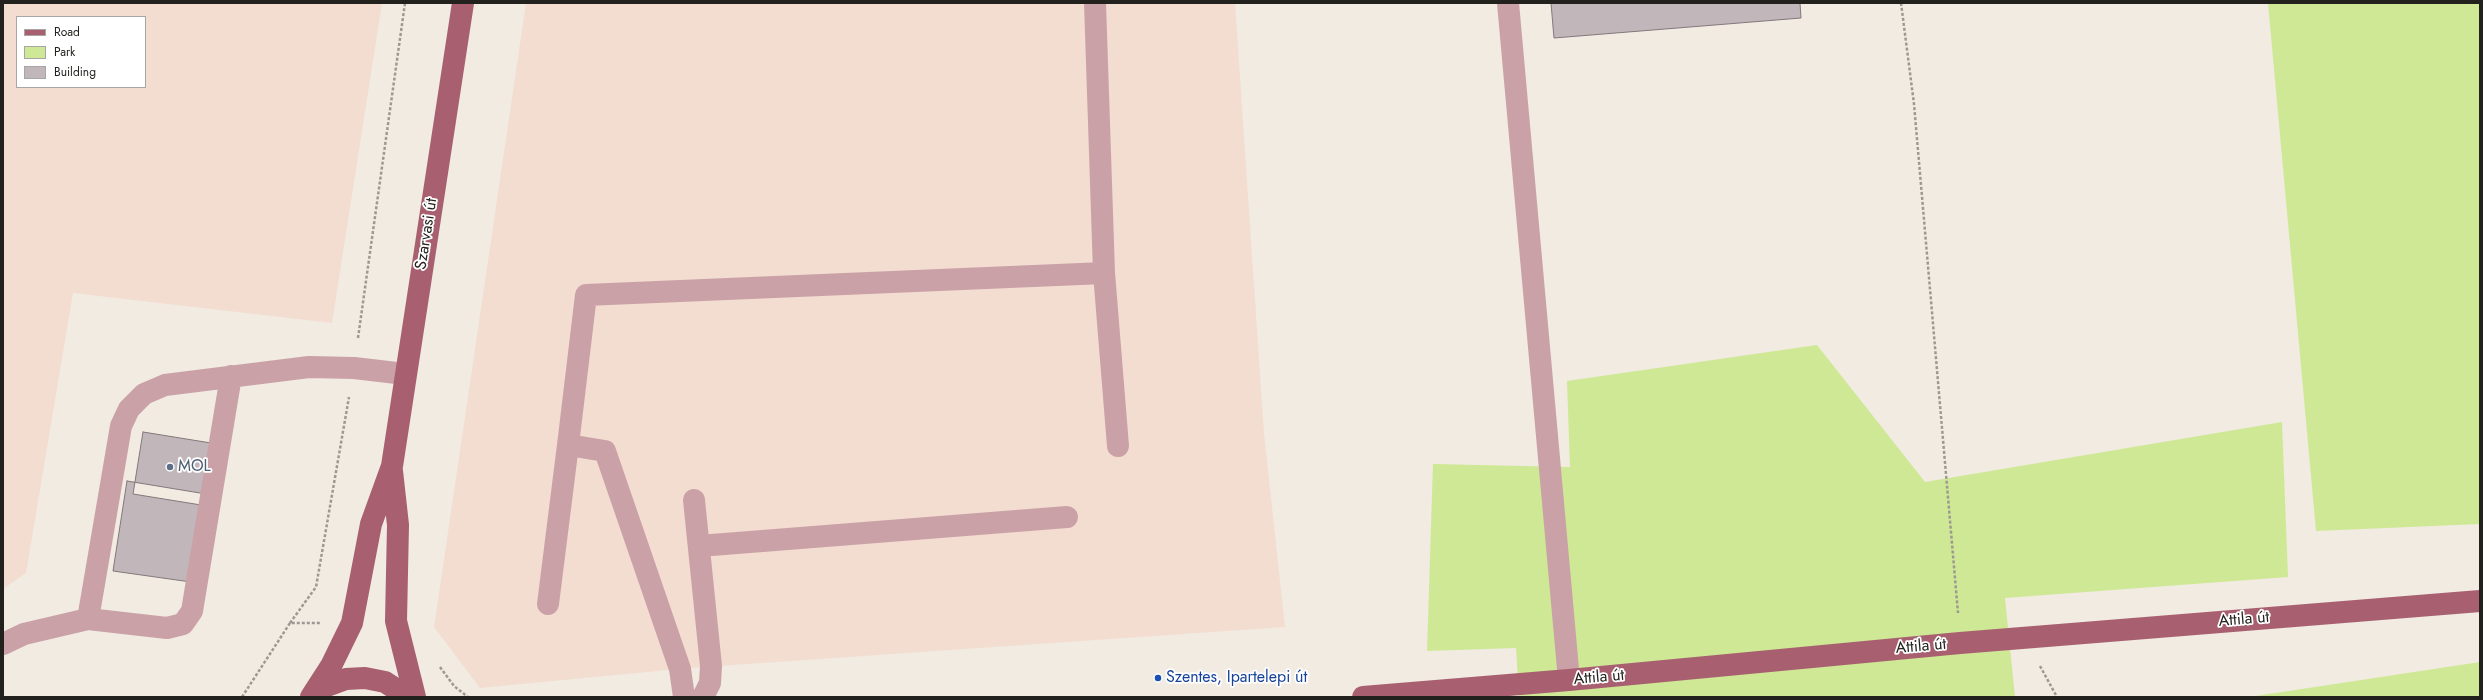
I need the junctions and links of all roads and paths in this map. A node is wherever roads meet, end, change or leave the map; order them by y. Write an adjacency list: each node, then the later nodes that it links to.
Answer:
1 (405, 3): 7 (path)
2 (463, 3): 8 (main road, Szarvasi út)
3 (1095, 3): 6 (lane)
4 (1508, 3): 22 (lane)
5 (1901, 3): 20 (path)
6 (1104, 272): 10 (lane); 11 (lane)
7 (354, 368): 8 (lane); 9 (lane); 19 (path)
8 (405, 374): 12 (main road, Szarvasi út)
9 (231, 376): 18 (lane); 18 (lane)
10 (568, 445): 17 (lane); 26 (lane)
11 (1118, 446)
12 (392, 466): 23 (main road); 25 (main road)
13 (694, 500): 15 (lane)
14 (1067, 517): 15 (lane)
15 (699, 546): 27 (lane)
16 (2480, 601): 20 (main road, Attila út)
17 (548, 604)
18 (88, 619): 21 (lane)
19 (290, 623)
20 (1960, 643): 22 (main road, Attila út)
21 (3, 644)
22 (1570, 680): 28 (main road, Attila út)
23 (311, 697): 24 (main road)
24 (408, 697)
25 (415, 697)
26 (684, 697)
27 (703, 697)
28 (1363, 697)

